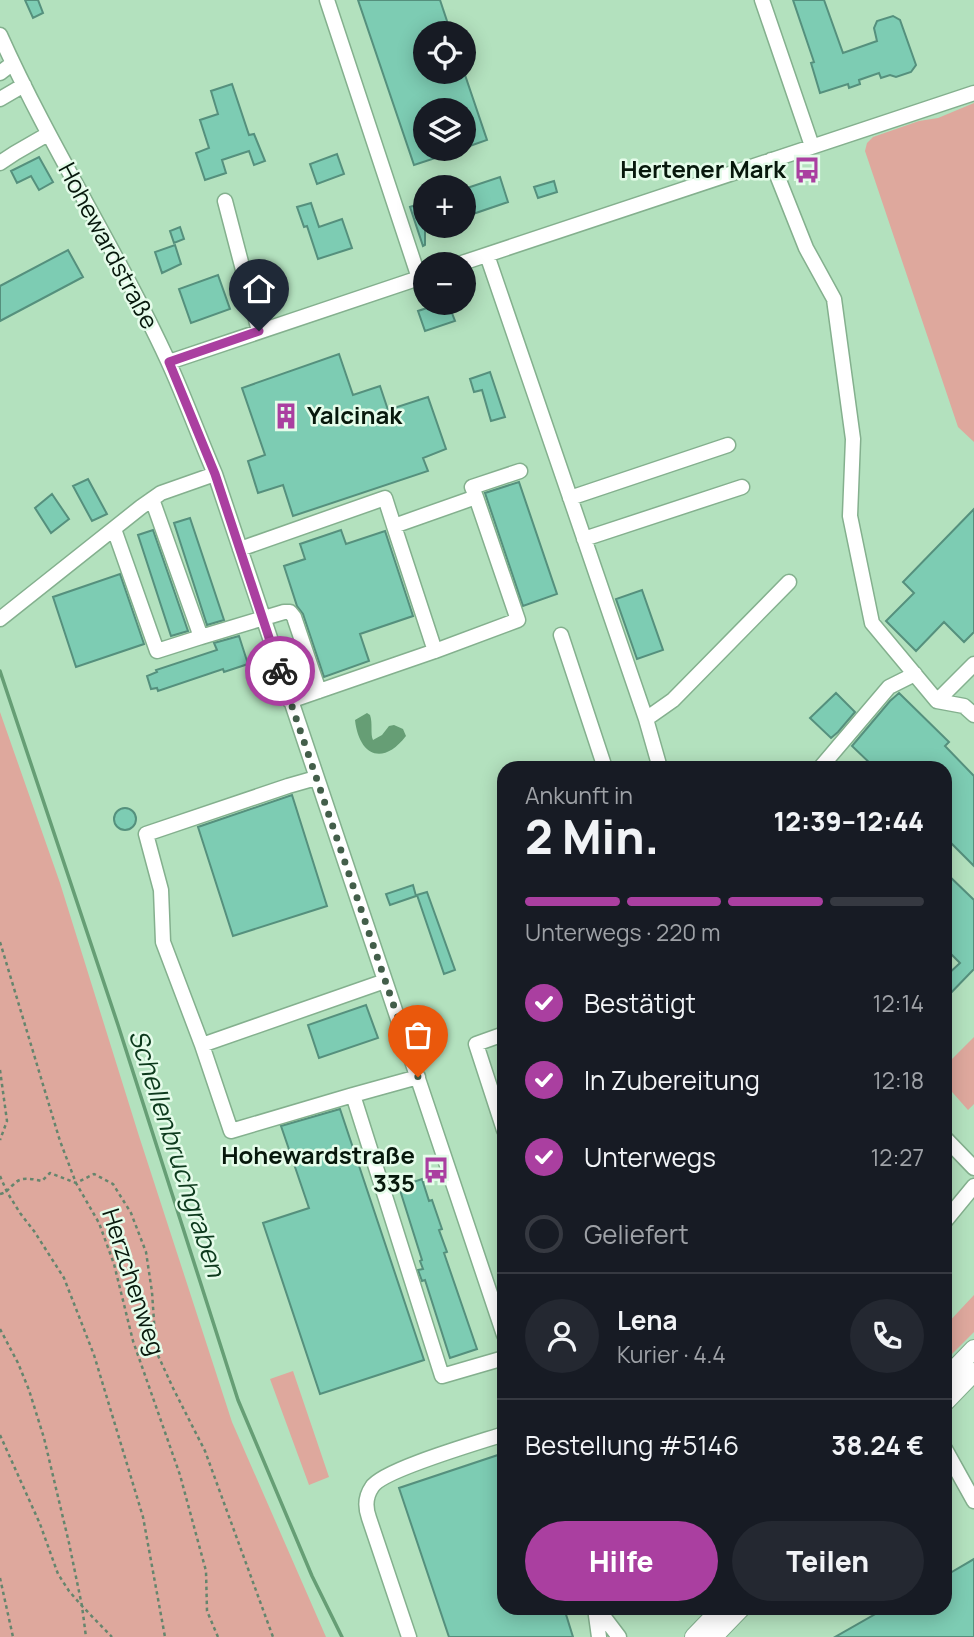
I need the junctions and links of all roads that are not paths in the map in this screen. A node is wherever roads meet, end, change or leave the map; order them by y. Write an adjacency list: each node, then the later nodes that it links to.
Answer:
1 (327, 0): 14 (street)
2 (762, 0): 10 (street)
3 (0, 35): 4 (street, Hohewardstraße)
4 (13, 63): 5 (street); 6 (street, Hohewardstraße)
5 (0, 73)
6 (24, 85): 8 (street); 9 (street, Hohewardstraße)
7 (974, 93): 10 (street)
8 (0, 99)
9 (48, 134): 12 (street); 19 (street, Hohewardstraße)
10 (812, 146): 11 (street)
11 (771, 160): 15 (street); 38 (street)
12 (0, 163)
13 (225, 201): 18 (street)
14 (413, 252)
15 (487, 255): 16 (street); 25 (street)
16 (476, 259)
17 (413, 280): 18 (street)
18 (259, 331): 19 (street)
19 (169, 362): 22 (street, Hohewardstraße)
20 (728, 445): 25 (street)
21 (520, 471): 24 (street)
22 (215, 474): 26 (street); 30 (street, Hohewardstraße)
23 (742, 487): 29 (street)
24 (476, 498): 27 (street); 36 (street)
25 (570, 498): 29 (street)
26 (152, 499): 28 (street); 35 (street)
27 (394, 526): 30 (street); 36 (street)
28 (114, 529): 32 (street); 35 (street)
29 (584, 539): 43 (street)
30 (240, 549): 33 (street, Hohewardstraße)
31 (789, 582): 43 (street)
32 (0, 619)
33 (263, 619): 35 (street); 39 (street); 40 (street, Hohewardstraße)
34 (561, 635): 44 (street)
35 (201, 637)
36 (435, 651): 39 (street)
37 (974, 664): 41 (street)
38 (915, 674): 41 (street); 46 (street)
39 (319, 691): 40 (street)
40 (290, 701): 47 (street, Hohewardstraße)
41 (937, 701): 42 (street)
42 (974, 715)
43 (646, 719): 45 (street)
44 (603, 761)
45 (658, 761)
46 (826, 761)
47 (316, 778): 48 (street, Hohewardstraße); 50 (street)
48 (385, 981): 50 (street); 51 (street, Hohewardstraße)
49 (497, 1036): 53 (street)
50 (202, 1045): 52 (street)
51 (418, 1077): 52 (street); 58 (street, Hohewardstraße)
52 (353, 1095): 60 (street)
53 (497, 1108)
54 (952, 1145): 55 (street)
55 (974, 1168)
56 (974, 1186): 57 (street)
57 (952, 1213)
58 (497, 1314)
59 (974, 1349): 61 (main road)
60 (497, 1361)
61 (952, 1372)
62 (974, 1372): 63 (main road)
63 (952, 1395)
64 (497, 1436): 72 (street)
65 (952, 1458): 66 (street)
66 (970, 1484): 67 (street)
67 (974, 1501)
68 (597, 1615): 73 (street)
69 (602, 1615): 74 (street)
70 (715, 1615): 75 (main road)
71 (734, 1615): 76 (main road)
72 (409, 1637)
73 (599, 1637)
74 (619, 1637)
75 (694, 1637)
76 (713, 1637)

